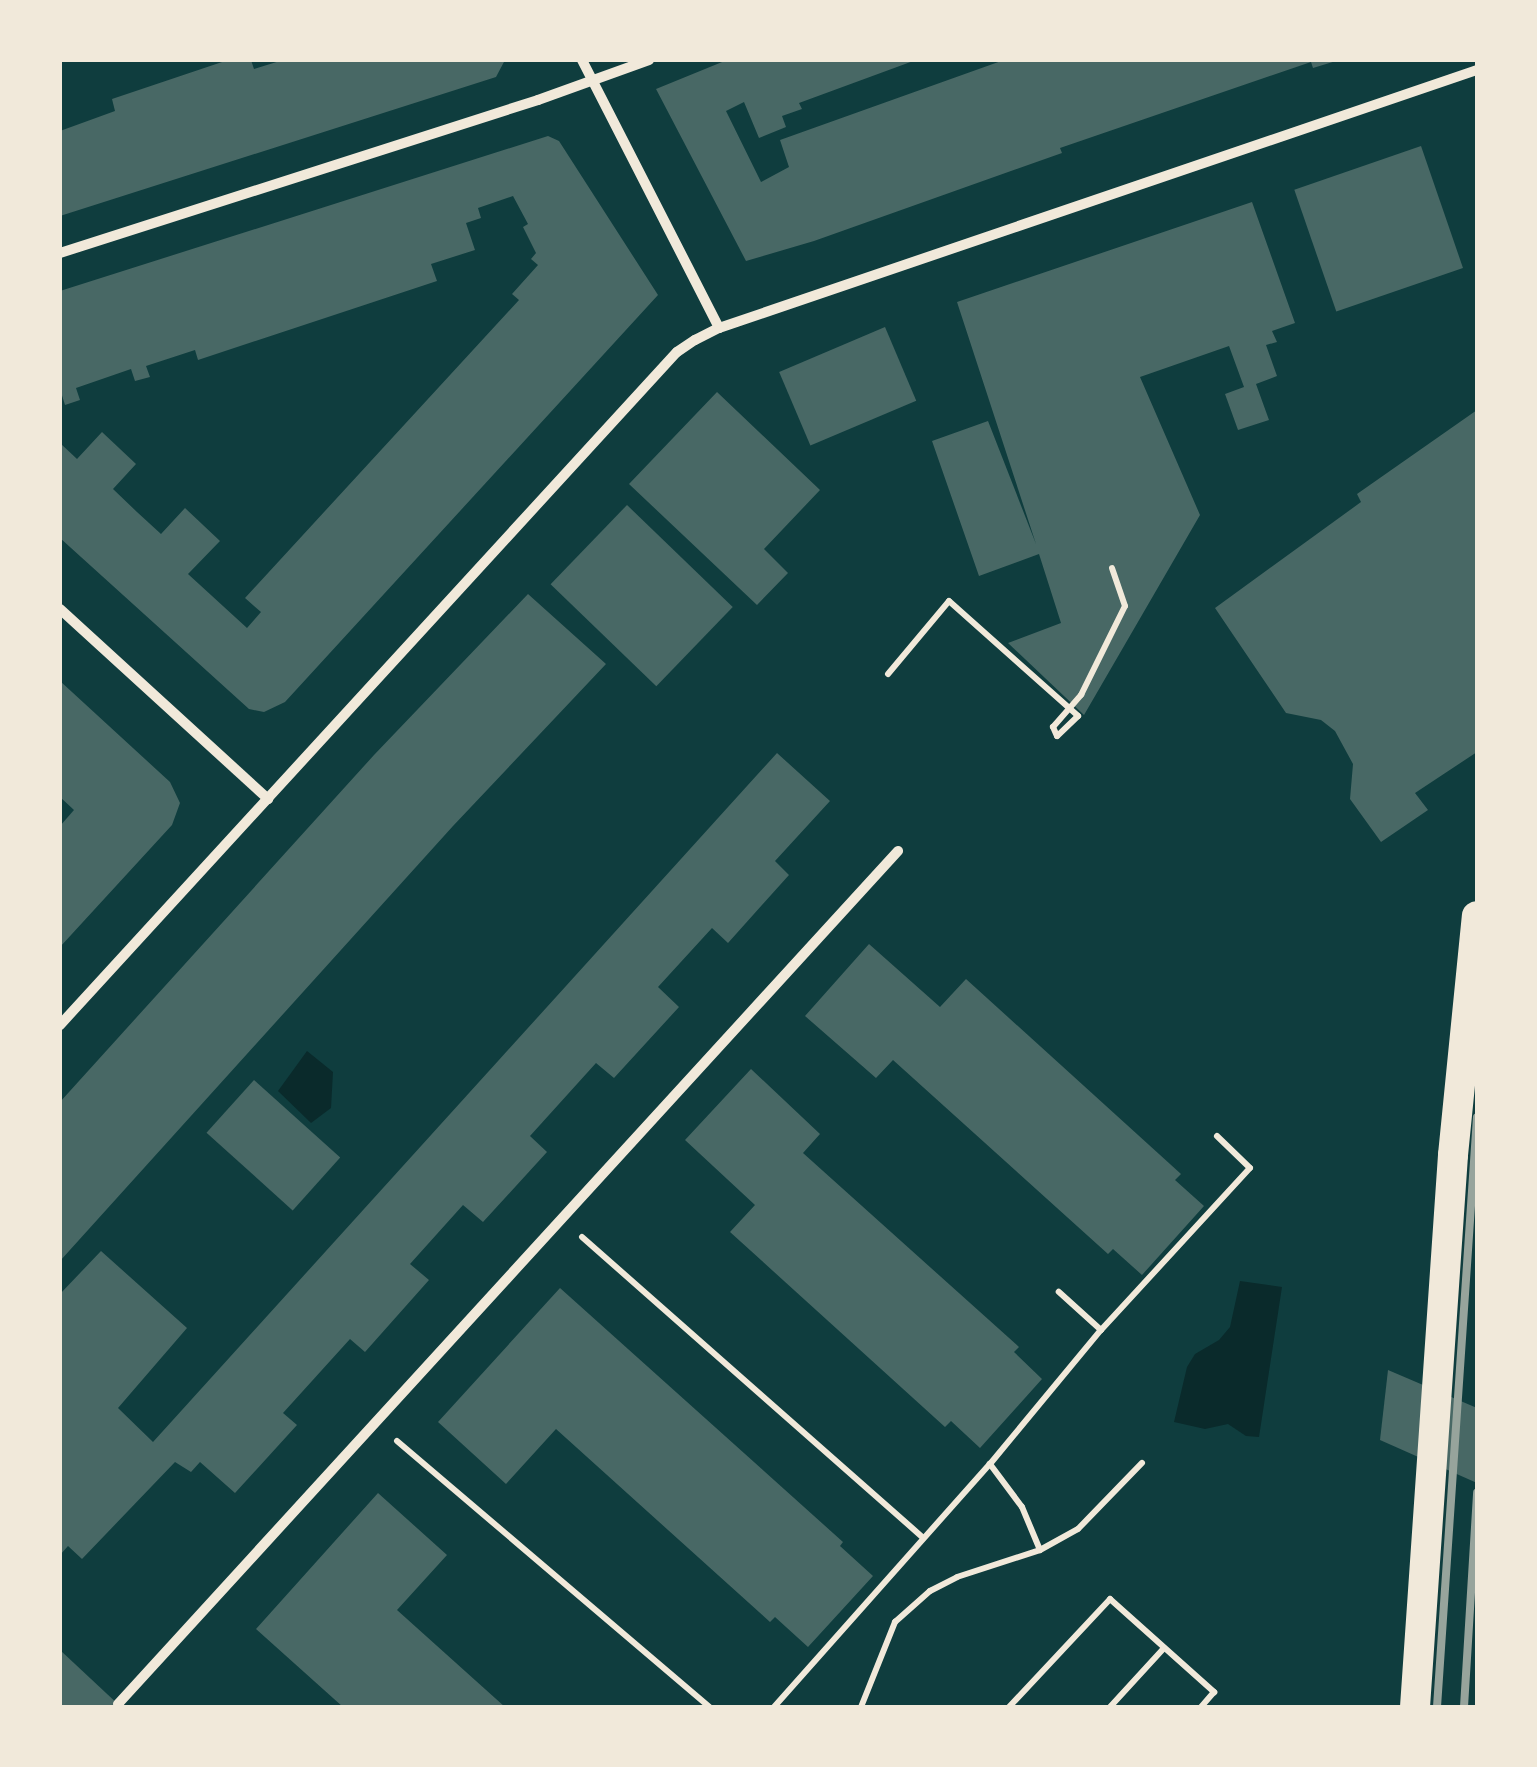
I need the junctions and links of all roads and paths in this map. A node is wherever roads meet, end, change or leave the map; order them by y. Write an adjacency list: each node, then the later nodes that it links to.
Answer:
1 (582, 60): 4 (street)
2 (648, 60): 4 (street)
3 (1477, 70): 6 (street)
4 (593, 80): 5 (street); 6 (street)
5 (60, 253)
6 (719, 328): 10 (street)
7 (1112, 568): 9 (path)
8 (60, 610): 10 (street)
9 (888, 674)
10 (268, 799): 13 (street)
11 (898, 851): 15 (street)
12 (1477, 916): 31 (highway)
13 (60, 1025)
14 (1218, 1136): 17 (path)
15 (562, 1220): 18 (street); 21 (path)
16 (1059, 1292): 17 (path)
17 (1102, 1330): 20 (path)
18 (377, 1424): 24 (street); 25 (path)
19 (1142, 1463): 22 (path)
20 (990, 1464): 21 (path); 22 (path)
21 (922, 1538): 26 (path)
22 (1040, 1550): 27 (path)
23 (1164, 1648): 28 (path); 29 (path); 30 (path)
24 (118, 1704)
25 (708, 1707)
26 (774, 1707)
27 (861, 1707)
28 (1010, 1707)
29 (1110, 1707)
30 (1201, 1707)
31 (1415, 1707)

